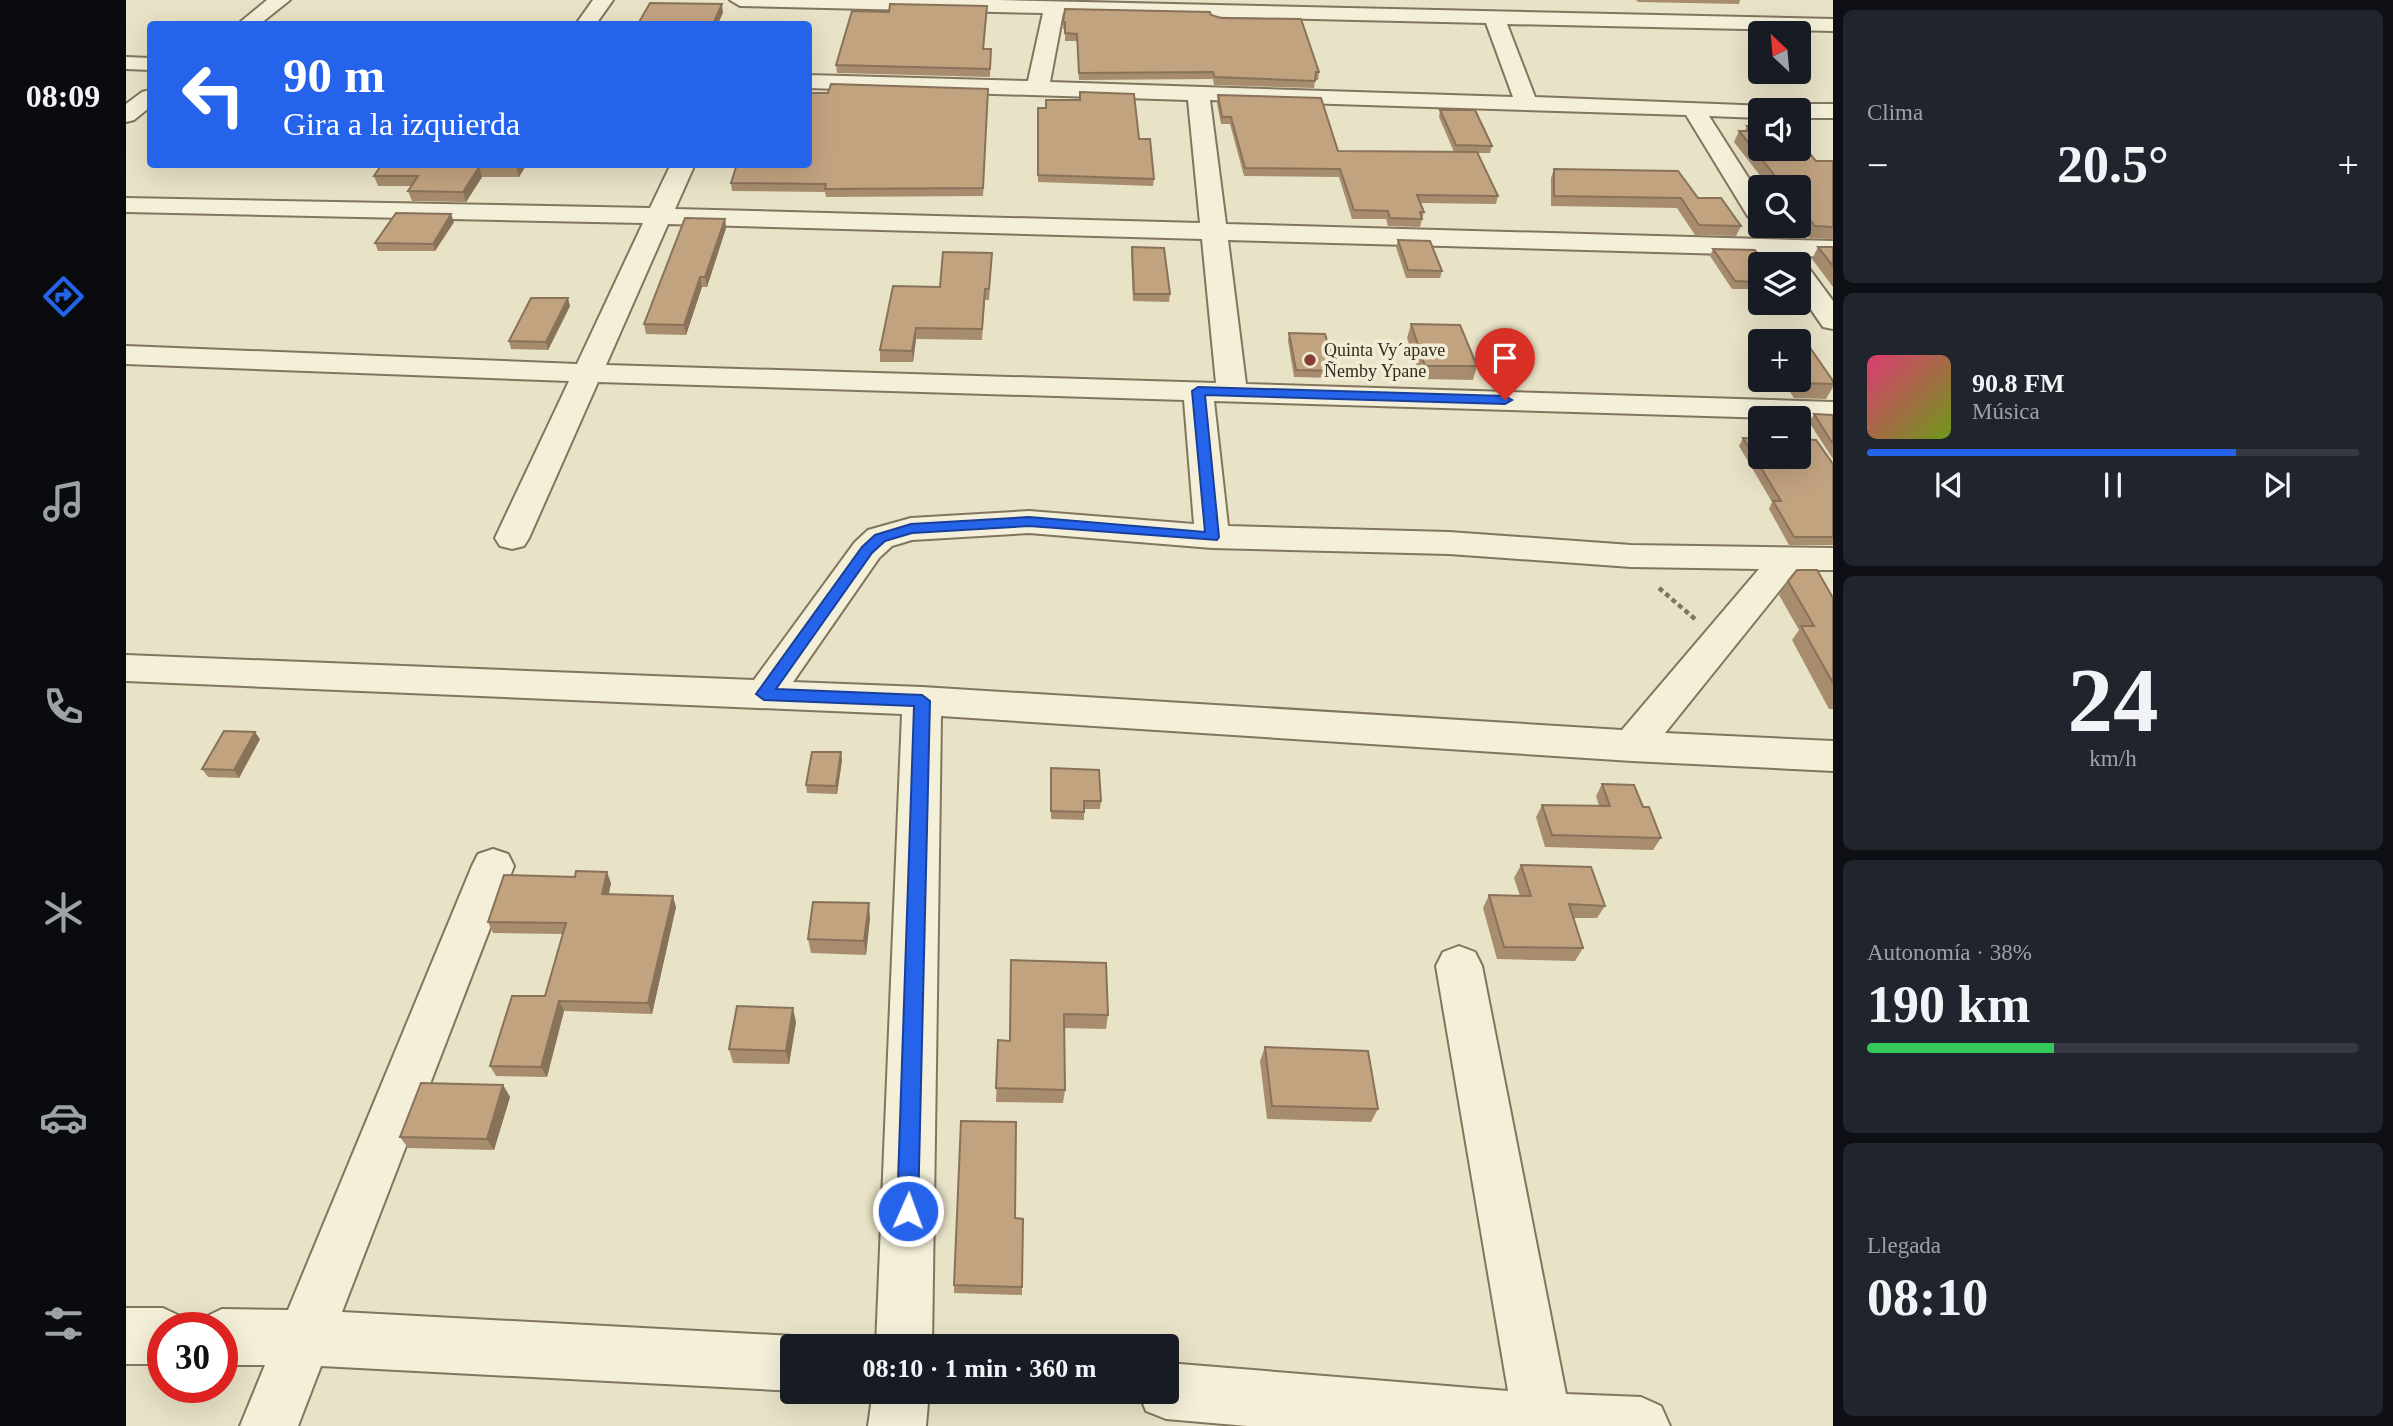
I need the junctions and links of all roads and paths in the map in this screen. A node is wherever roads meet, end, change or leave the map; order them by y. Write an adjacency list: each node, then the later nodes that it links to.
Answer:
1 (281, 0): 6 (street)
2 (603, 0): 7 (street)
3 (740, 0): 4 (street)
4 (1054, 7): 5 (street); 12 (street)
5 (1494, 17): 8 (street); 15 (street)
6 (252, 21)
7 (588, 21)
8 (1833, 25)
9 (126, 63): 10 (street)
10 (147, 64)
11 (812, 81): 12 (street)
12 (1038, 88): 13 (street)
13 (1198, 93): 15 (street); 25 (street)
14 (147, 99): 20 (street)
15 (1526, 102): 16 (street)
16 (1694, 110): 17 (street); 22 (street)
17 (1748, 111)
18 (1811, 111): 19 (street)
19 (1833, 111)
20 (126, 116)
21 (681, 168): 24 (street)
22 (1748, 196)
23 (126, 205): 24 (street)
24 (660, 216): 25 (street); 32 (street)
25 (1212, 230): 28 (street); 34 (street)
26 (1833, 249): 27 (street)
27 (1811, 252)
28 (1748, 254)
29 (1811, 290): 30 (street)
30 (1833, 321)
31 (126, 355): 32 (street)
32 (587, 373): 33 (street); 37 (street)
33 (1198, 391): 34 (street); 36 (street)
34 (1233, 391): 35 (street)
35 (1833, 411)
36 (1212, 537): 38 (street); 43 (street)
37 (512, 538)
38 (1632, 556): 39 (street); 41 (path)
39 (1788, 557): 40 (street); 41 (street)
40 (1833, 559)
41 (1718, 641): 45 (street)
42 (126, 668): 43 (street)
43 (764, 694): 44 (street)
44 (922, 701): 45 (street); 49 (street)
45 (1632, 746): 46 (street)
46 (1833, 756)
47 (493, 866): 53 (street)
48 (1459, 966): 57 (street)
49 (904, 1334)
50 (126, 1336): 51 (street)
51 (147, 1336)
52 (238, 1337): 53 (street)
53 (305, 1338): 54 (street); 58 (street)
54 (780, 1363)
55 (1179, 1392): 57 (street)
56 (900, 1404): 59 (street)
57 (1543, 1424): 60 (street)
58 (269, 1426)
59 (897, 1426)
60 (1641, 1426)

